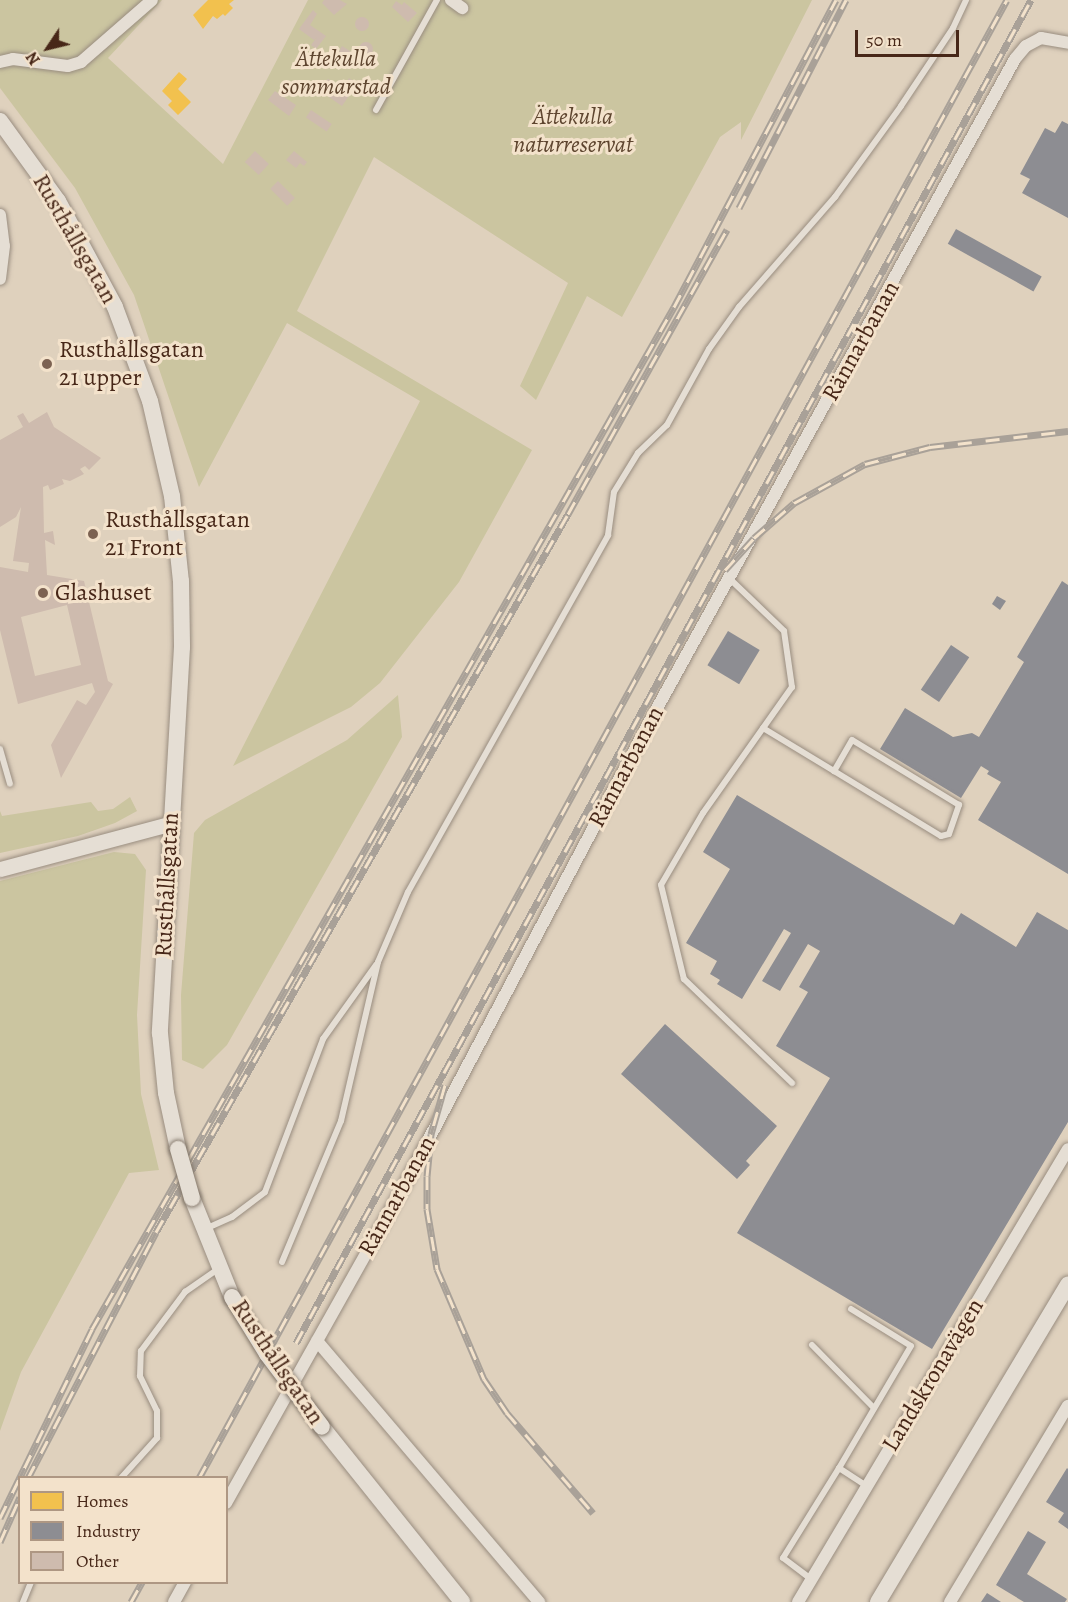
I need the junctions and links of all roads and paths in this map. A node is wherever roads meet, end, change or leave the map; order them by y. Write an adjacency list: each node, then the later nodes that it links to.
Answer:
1 (152, 0): 7 (street)
2 (437, 0): 8 (lane)
3 (451, 0): 5 (street)
4 (966, 0): 19 (lane)
5 (462, 8)
6 (1068, 43): 12 (street, Rännarbanan)
7 (0, 62)
8 (376, 110)
9 (0, 121): 17 (main road, Rusthållsgatan)
10 (0, 215): 11 (street)
11 (0, 279)
12 (730, 579): 13 (lane); 27 (street, Rännarbanan)
13 (763, 728): 15 (lane); 20 (lane)
14 (0, 749): 16 (lane)
15 (834, 771): 15 (lane)
16 (10, 784)
17 (170, 824): 18 (street); 22 (main road, Rusthållsgatan, bridge)
18 (0, 869)
19 (378, 962): 22 (lane); 23 (lane)
20 (792, 1083)
21 (1068, 1149): 33 (street, Landskronavägen)
22 (202, 1230): 24 (main road, Rusthållsgatan)
23 (282, 1262)
24 (218, 1269): 32 (lane); 40 (main road, Rusthållsgatan, bridge)
25 (1068, 1285): 43 (main road)
26 (851, 1309): 30 (lane)
27 (317, 1341): 34 (street, Rännarbanan); 41 (street, Rusthållsgatan)
28 (812, 1345): 30 (lane)
29 (1068, 1406): 44 (street)
30 (874, 1408): 31 (lane)
31 (839, 1467): 33 (lane); 35 (lane)
32 (123, 1476)
33 (867, 1486): 35 (street, Landskronavägen)
34 (228, 1499)
35 (812, 1579): 42 (street, Landskronavägen)
36 (30, 1584): 38 (lane)
37 (184, 1584): 39 (street)
38 (23, 1602)
39 (174, 1602)
40 (462, 1602)
41 (539, 1602)
42 (798, 1602)
43 (878, 1602)
44 (950, 1602)

